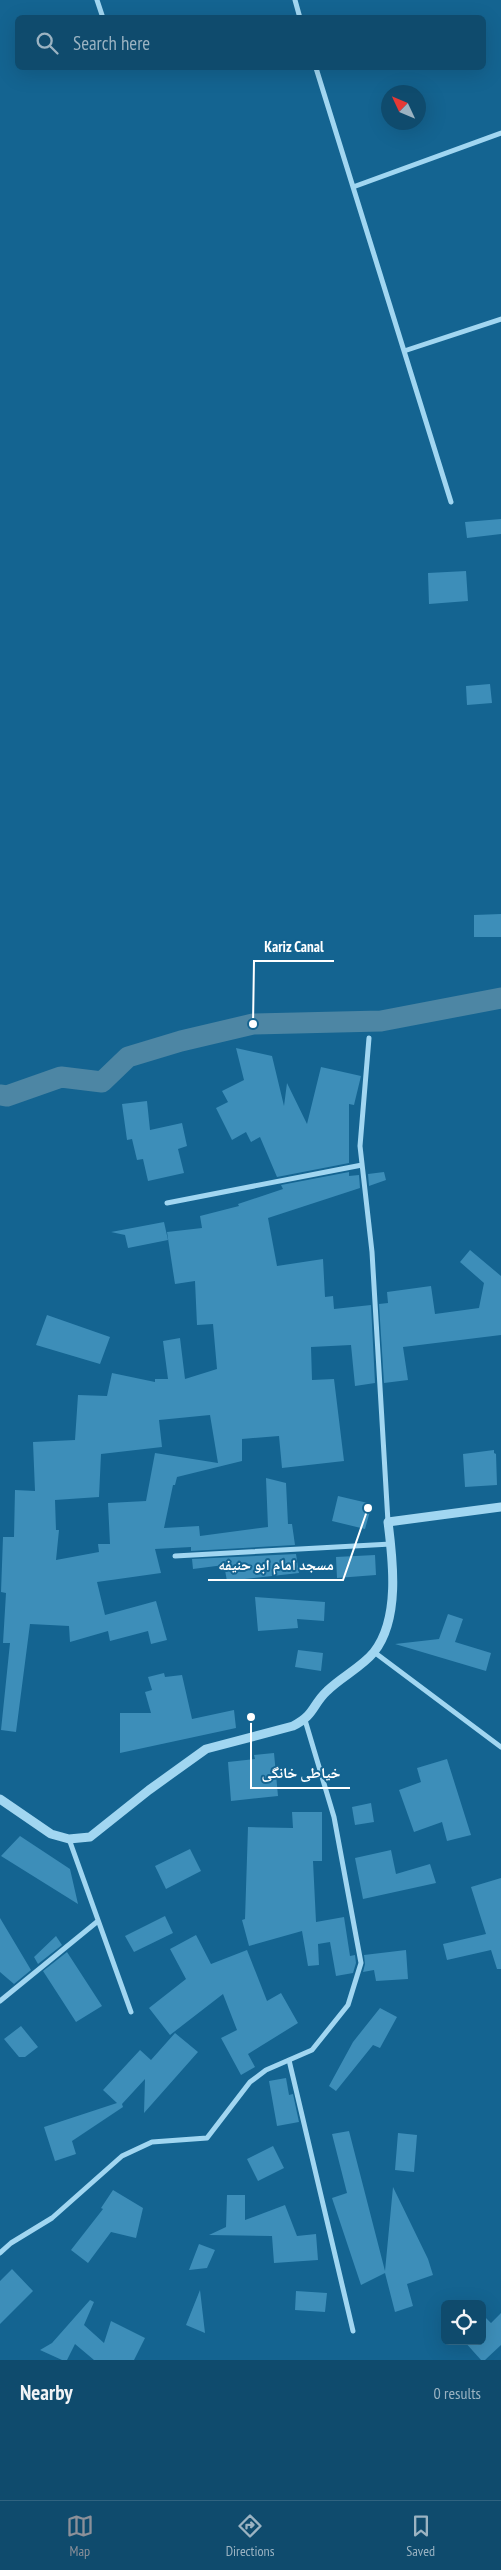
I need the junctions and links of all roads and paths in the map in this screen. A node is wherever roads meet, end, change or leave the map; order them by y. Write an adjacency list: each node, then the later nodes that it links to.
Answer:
1 (97, 0): 3 (street)
2 (295, 0): 4 (street)
3 (102, 15)
4 (299, 15)
5 (317, 70): 7 (street)
6 (501, 133): 7 (street)
7 (353, 187): 9 (street)
8 (501, 319): 9 (street)
9 (404, 351): 10 (street)
10 (451, 502)
11 (369, 1038): 12 (street)
12 (362, 1165): 13 (street); 15 (street)
13 (167, 1203)
14 (501, 1507): 15 (street)
15 (388, 1522): 16 (street)
16 (391, 1544): 17 (street); 18 (street)
17 (175, 1556)
18 (374, 1652): 19 (street); 20 (street)
19 (305, 1720): 22 (street); 26 (street)
20 (501, 1747)
21 (0, 1799): 22 (street)
22 (69, 1839): 23 (street)
23 (98, 1921): 24 (street); 25 (street)
24 (0, 2001)
25 (131, 2012)
26 (289, 2060): 27 (street); 28 (street)
27 (0, 2253)
28 (353, 2331)

